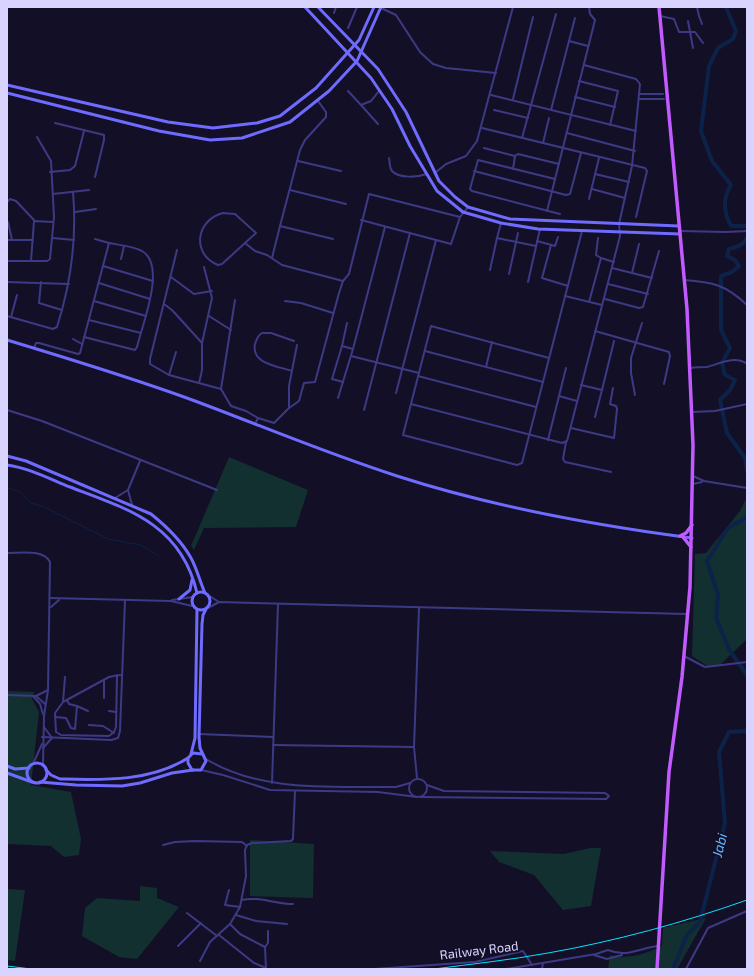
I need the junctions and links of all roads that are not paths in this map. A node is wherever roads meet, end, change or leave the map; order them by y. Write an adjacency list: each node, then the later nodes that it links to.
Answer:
1 (305, 7): 26 (street)
2 (318, 7): 22 (street)
3 (336, 7): 11 (street)
4 (357, 7): 18 (street)
5 (374, 7): 22 (street)
6 (381, 7): 25 (street); 29 (street)
7 (514, 7): 29 (street)
8 (589, 7): 23 (street)
9 (659, 7): 13 (main road)
10 (698, 7): 17 (street)
11 (334, 13)
12 (556, 14): 44 (street)
13 (660, 16): 19 (street); 108 (main road)
14 (533, 17): 41 (street)
15 (574, 18): 20 (street)
16 (688, 21): 19 (street)
17 (702, 24)
18 (348, 28)
19 (690, 32): 21 (street); 24 (street)
20 (569, 41): 23 (street); 47 (street)
21 (703, 43)
22 (355, 44): 25 (street); 26 (street)
23 (588, 46): 28 (street)
24 (693, 48)
25 (361, 51): 27 (street); 75 (street)
26 (349, 52): 27 (street); 31 (street)
27 (357, 61): 33 (street); 42 (street)
28 (584, 65): 30 (street); 35 (street)
29 (496, 73): 37 (street)
30 (580, 81): 38 (street); 45 (street)
31 (7, 85)
32 (348, 91): 43 (street)
33 (380, 91): 43 (street); 76 (street)
34 (7, 93): 42 (street)
35 (639, 94): 36 (street); 40 (street)
36 (663, 94)
37 (491, 95): 41 (street); 54 (street)
38 (575, 97): 45 (street); 48 (street)
39 (664, 98): 40 (street)
40 (639, 99): 56 (street)
41 (512, 100): 44 (street)
42 (318, 101): 68 (street)
43 (361, 105): 52 (street)
44 (532, 105): 47 (street); 49 (street)
45 (615, 107): 53 (street)
46 (494, 110): 49 (street)
47 (551, 110): 48 (street)
48 (572, 115): 53 (street); 57 (street)
49 (528, 118): 59 (street)
50 (549, 118): 60 (street)
51 (55, 123): 55 (street)
52 (378, 124)
53 (610, 125): 56 (street)
54 (482, 128): 59 (street); 75 (street)
55 (84, 130): 74 (street); 78 (street)
56 (636, 131): 63 (street)
57 (567, 133): 62 (street); 63 (street)
58 (37, 137): 74 (street)
59 (522, 138): 60 (street)
60 (542, 143): 62 (street)
61 (484, 148): 65 (street)
62 (563, 148): 64 (street); 69 (street)
63 (634, 151): 70 (street)
64 (581, 153): 67 (street); 84 (street)
65 (516, 156): 69 (street); 71 (street)
66 (390, 158): 76 (street)
67 (599, 158): 70 (street); 77 (street)
68 (298, 161): 72 (street); 83 (street)
69 (559, 164): 79 (street)
70 (632, 166): 80 (street); 98 (street)
71 (512, 168): 73 (street); 79 (street)
72 (340, 171)
73 (474, 171): 84 (street); 93 (street)
74 (50, 172): 86 (street)
75 (435, 173): 91 (street)
76 (427, 174): 95 (street)
77 (595, 174): 80 (street); 81 (street)
78 (95, 177)
79 (555, 179): 84 (street)
80 (629, 182): 88 (street)
81 (591, 189): 87 (street); 88 (street)
82 (89, 190): 85 (street)
83 (290, 190): 90 (street); 105 (street)
84 (552, 191): 93 (street)
85 (73, 192): 86 (street); 94 (street)
86 (53, 194): 102 (street)
87 (589, 198)
88 (625, 198): 104 (street)
89 (7, 202): 100 (street)
90 (346, 204)
91 (468, 207): 95 (street); 104 (street)
92 (96, 209): 94 (street)
93 (547, 211): 96 (street)
94 (75, 212): 123 (street)
95 (463, 212): 97 (street); 103 (street)
96 (560, 214)
97 (460, 217): 99 (street); 124 (street)
98 (636, 217)
99 (361, 220): 106 (street); 151 (street)
100 (34, 221): 102 (street); 122 (street)
101 (8, 222): 121 (street)
102 (54, 222): 115 (street)
103 (501, 223): 107 (street); 116 (street)
104 (620, 224): 108 (street); 111 (street)
105 (280, 226): 119 (street); 135 (street)
106 (385, 227): 112 (street); 196 (street)
107 (540, 229): 109 (street); 125 (street)
108 (679, 230): 110 (street); 111 (street); 149 (main road)
109 (582, 231): 111 (street); 158 (street)
110 (747, 231)
111 (619, 232): 140 (street)
112 (410, 233): 124 (street); 201 (street)
113 (518, 233): 127 (street)
114 (558, 237): 130 (street)
115 (53, 238): 123 (street); 139 (street)
116 (497, 238): 127 (street); 144 (street)
117 (598, 238): 136 (street)
118 (95, 239): 126 (street)
119 (333, 239)
120 (7, 240): 121 (street)
121 (12, 240): 122 (street)
122 (33, 240): 139 (street)
123 (74, 240): 156 (street)
124 (436, 240): 206 (street)
125 (537, 241): 130 (street); 132 (street)
126 (109, 242): 131 (street); 141 (street)
127 (516, 242): 132 (street); 146 (street)
128 (245, 243): 128 (street); 135 (street)
129 (640, 244): 145 (street)
130 (551, 245): 158 (street)
131 (124, 246): 137 (street); 150 (street)
132 (536, 246): 154 (street)
133 (177, 250): 147 (street)
134 (659, 250): 148 (street)
135 (272, 258): 151 (street)
136 (601, 258): 140 (street); 168 (street)
137 (121, 259)
138 (7, 261): 139 (street)
139 (31, 261)
140 (614, 262): 143 (street)
141 (103, 266): 150 (street); 155 (street)
142 (204, 267): 159 (street)
143 (612, 268): 145 (street); 157 (street)
144 (490, 270)
145 (632, 273): 148 (street)
146 (509, 274)
147 (171, 276): 159 (street); 169 (street)
148 (652, 278): 160 (street)
149 (684, 280): 171 (street); 205 (main road)
150 (153, 281): 163 (street)
151 (343, 281): 173 (street)
152 (7, 282): 153 (street)
153 (41, 282): 156 (street); 172 (street)
154 (528, 282)
155 (98, 283): 163 (street); 167 (street)
156 (69, 284): 172 (street)
157 (608, 284): 160 (street); 164 (street)
158 (568, 286): 162 (street)
159 (212, 291): 176 (street)
160 (648, 294): 164 (street)
161 (17, 295): 177 (street)
162 (565, 296): 168 (street); 200 (street)
163 (150, 298): 175 (street)
164 (604, 299): 170 (street)
165 (236, 300): 181 (street)
166 (285, 301): 173 (street)
167 (94, 302): 175 (street); 178 (street)
168 (590, 302): 170 (street)
169 (164, 304): 191 (street); 208 (street)
170 (602, 305): 182 (street)
171 (747, 305)
172 (62, 310): 177 (street)
173 (333, 313): 226 (street)
174 (7, 316): 177 (street)
175 (146, 316): 183 (street)
176 (209, 316): 181 (street); 191 (street)
177 (11, 317)
178 (89, 320): 183 (street); 184 (street)
179 (347, 323): 194 (street)
180 (642, 323): 190 (street)
181 (231, 330): 216 (street)
182 (595, 332): 190 (street); 214 (street)
183 (141, 333): 184 (street)
184 (84, 337): 192 (street)
185 (73, 339): 192 (street)
186 (7, 340): 195 (street)
187 (294, 340): 207 (street)
188 (614, 341): 217 (street)
189 (492, 342): 197 (street); 200 (street); 203 (street)
190 (637, 342): 213 (street); 219 (street)
191 (202, 343): 212 (street)
192 (83, 344): 195 (street)
193 (297, 345): 207 (street)
194 (342, 346): 196 (street); 210 (street)
195 (34, 348): 232 (street)
196 (353, 349): 199 (street)
197 (425, 351): 203 (street); 209 (street)
198 (176, 352): 208 (street)
199 (351, 356): 201 (street); 210 (street)
200 (549, 358): 211 (street)
201 (376, 362): 206 (street); 228 (street)
202 (747, 364): 205 (street)
203 (486, 367): 211 (street)
204 (566, 368): 220 (street)
205 (691, 368): 229 (main road)
206 (402, 369): 209 (street); 218 (street)
207 (292, 371): 226 (street)
208 (169, 375): 212 (street)
209 (418, 375): 223 (street); 225 (street)
210 (343, 382): 221 (street)
211 (543, 382): 225 (street)
212 (199, 383): 216 (street)
213 (664, 384)
214 (581, 385): 217 (street); 222 (street)
215 (613, 388): 233 (street)
216 (221, 389): 231 (street)
217 (602, 390): 230 (street)
218 (396, 393)
219 (635, 395)
220 (559, 396): 222 (street); 235 (street)
221 (338, 398)
222 (577, 401): 233 (street)
223 (411, 404): 234 (street); 234 (street)
224 (747, 404): 229 (street)
225 (536, 407): 234 (street)
226 (289, 408): 231 (street)
227 (7, 410): 238 (street)
228 (364, 410)
229 (692, 412): 241 (main road)
230 (595, 417)
231 (258, 418): 232 (street)
232 (256, 424): 250 (street)
233 (571, 428): 236 (street)
234 (529, 435): 235 (street)
235 (548, 440): 236 (street)
236 (566, 442): 240 (street)
237 (7, 456): 247 (street)
238 (140, 461): 245 (street); 246 (street)
239 (7, 465): 254 (street)
240 (611, 472)
241 (693, 476): 242 (street); 243 (main road)
242 (704, 481): 243 (street); 244 (street)
243 (693, 484): 249 (main road)
244 (747, 488)
245 (128, 490): 247 (street); 248 (street)
246 (217, 490)
247 (115, 498): 248 (street)
248 (132, 505): 256 (street)
249 (692, 524): 250 (main road); 251 (main road)
250 (681, 536): 251 (street); 252 (main road)
251 (692, 538): 252 (main road)
252 (692, 550): 270 (main road)
253 (7, 553): 258 (street)
254 (193, 578): 255 (street); 260 (street)
255 (197, 593): 256 (street); 257 (street)
256 (207, 594): 263 (street); 267 (street)
257 (193, 596): 260 (street); 265 (street)
258 (50, 598): 259 (street); 266 (street)
259 (61, 599): 261 (street); 266 (street)
260 (178, 599): 262 (street)
261 (125, 600): 262 (street); 274 (street)
262 (171, 601): 265 (street)
263 (219, 602): 264 (street); 267 (street)
264 (278, 604): 268 (street); 296 (street)
265 (192, 606): 269 (street)
266 (50, 608): 277 (street)
267 (207, 608): 269 (street); 294 (street)
268 (419, 608): 270 (street); 300 (street)
269 (197, 610): 302 (street)
270 (688, 614): 271 (main road)
271 (684, 656): 272 (street); 338 (main road)
272 (747, 662)
273 (117, 675): 274 (street); 276 (street); 288 (street)
274 (122, 675): 297 (street)
275 (64, 677): 283 (street)
276 (104, 680): 281 (street); 282 (street)
277 (48, 690): 280 (street); 284 (street)
278 (7, 694): 279 (street)
279 (32, 695): 280 (street); 289 (street)
280 (36, 696): 284 (street)
281 (104, 698)
282 (67, 700): 283 (street); 285 (street)
283 (63, 702): 290 (street)
284 (46, 705): 289 (street)
285 (77, 706): 286 (street); 290 (street)
286 (88, 711)
287 (109, 711): 288 (street)
288 (116, 712): 293 (street)
289 (44, 716): 292 (street)
290 (55, 717): 293 (street)
291 (89, 725): 293 (street)
292 (43, 726): 295 (street); 297 (street)
293 (114, 733)
294 (199, 734): 296 (street); 303 (street)
295 (42, 737): 297 (street); 298 (street)
296 (273, 737): 299 (street)
297 (52, 738): 301 (street)
298 (42, 743): 301 (street); 306 (street)
299 (273, 745): 300 (street); 317 (street)
300 (414, 747): 314 (street)
301 (43, 748): 308 (street)
302 (191, 754): 303 (street); 304 (street)
303 (202, 754): 305 (street)
304 (188, 758): 310 (street); 311 (street)
305 (206, 759): 312 (street); 317 (street)
306 (33, 764): 308 (street); 309 (street)
307 (7, 766): 309 (street)
308 (43, 766): 310 (street)
309 (29, 768): 315 (street)
310 (46, 770): 316 (street)
311 (193, 770): 312 (street); 316 (street)
312 (201, 770): 320 (street)
313 (7, 773): 315 (street)
314 (417, 778): 318 (street); 319 (street)
315 (34, 782): 316 (street)
316 (40, 782)
317 (272, 783): 318 (street)
318 (410, 783): 321 (street)
319 (428, 786): 322 (street); 322 (street)
320 (295, 791): 321 (street); 324 (street)
321 (416, 797): 322 (street)
322 (420, 797)
323 (163, 845): 324 (street)
324 (247, 846): 326 (street)
325 (229, 890): 328 (street)
326 (242, 900): 327 (street); 328 (street)
327 (293, 904)
328 (240, 907): 331 (street)
329 (747, 911): 350 (street)
330 (188, 913): 332 (street)
331 (236, 915): 333 (street); 334 (street)
332 (201, 922): 336 (street); 337 (street)
333 (230, 924): 336 (street); 339 (street)
334 (287, 924)
335 (268, 931): 339 (street)
336 (218, 935): 342 (street); 345 (street)
337 (178, 946)
338 (658, 946): 340 (street, Railway Road); 349 (main road)
339 (265, 947): 345 (street)
340 (625, 954): 341 (street, Railway Road); 341 (street)
341 (590, 955): 343 (street, Railway Road)
342 (200, 961)
343 (544, 962): 344 (street, Railway Road); 348 (street)
344 (532, 965): 346 (street, Railway Road); 347 (street, Railway Road)
345 (266, 968)
346 (374, 969)
347 (506, 969)
348 (542, 969)
349 (656, 969)
350 (686, 969)

